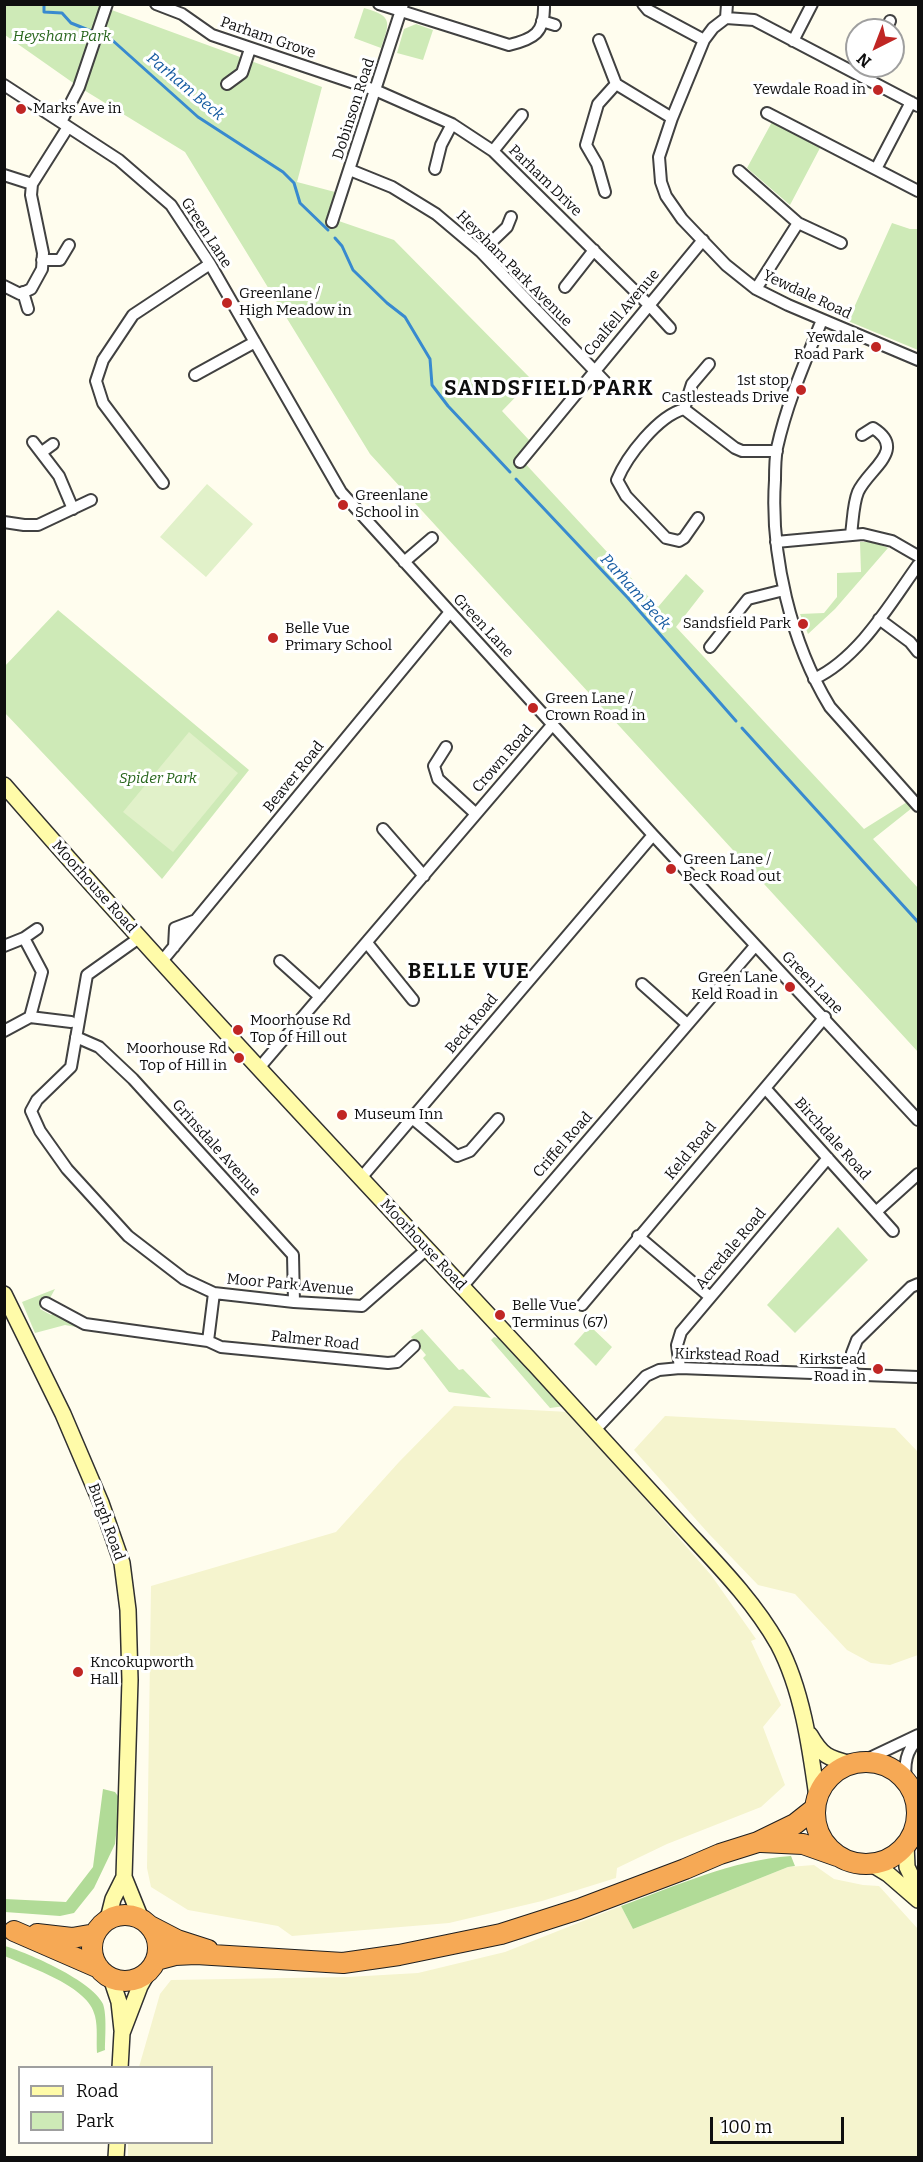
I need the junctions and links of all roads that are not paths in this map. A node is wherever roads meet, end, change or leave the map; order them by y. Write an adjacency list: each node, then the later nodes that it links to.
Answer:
1 (107, 4): 26 (street)
2 (156, 4): 15 (street, Parham Grove)
3 (379, 4): 8 (street)
4 (544, 4): 10 (street)
5 (644, 4): 13 (street)
6 (727, 4): 9 (street)
7 (812, 4): 14 (street)
8 (402, 8): 10 (street); 21 (street, Dobinson Road)
9 (726, 18): 13 (street); 14 (street)
10 (542, 21): 11 (street)
11 (555, 25)
12 (599, 40): 19 (street)
13 (704, 40): 25 (street, Yewdale Road)
14 (793, 41): 16 (street)
15 (250, 49): 18 (street); 21 (street, Parham Grove)
16 (845, 69)
17 (863, 78): 22 (street)
18 (227, 84)
19 (616, 84): 25 (street); 36 (street)
20 (4, 85): 26 (street, Green Lane)
21 (375, 90): 27 (street, Parham Drive); 30 (street, Dobinson Road)
22 (915, 104): 29 (street)
23 (767, 113): 29 (street)
24 (522, 116): 28 (street)
25 (672, 118): 40 (street, Yewdale Road)
26 (65, 124): 34 (street); 46 (street, Green Lane)
27 (452, 124): 28 (street, Parham Drive); 31 (street)
28 (493, 151): 43 (street, Parham Drive)
29 (876, 169): 35 (street)
30 (350, 170): 38 (street, Dobinson Road); 44 (street, Heysham Park Avenue)
31 (435, 170)
32 (739, 171): 39 (street)
33 (4, 175): 34 (street)
34 (32, 184): 45 (street)
35 (918, 191)
36 (605, 192)
37 (511, 217): 44 (street)
38 (332, 222)
39 (798, 224): 41 (street); 49 (street)
40 (703, 240): 49 (street, Yewdale Road); 51 (street, Coalfell Avenue)
41 (841, 243)
42 (69, 245): 45 (street)
43 (594, 250): 48 (street); 51 (street, Parham Drive)
44 (481, 252): 58 (street, Heysham Park Avenue)
45 (42, 260): 50 (street)
46 (210, 264): 55 (street, Green Lane); 68 (street)
47 (4, 286): 50 (street)
48 (565, 287)
49 (756, 289): 53 (street, Yewdale Road)
50 (23, 292): 52 (street)
51 (649, 305): 54 (street, Parham Drive); 58 (street, Coalfell Avenue)
52 (28, 309)
53 (822, 320): 56 (street, Yewdale Road); 65 (street)
54 (670, 328)
55 (255, 342): 59 (street); 77 (street, Green Lane)
56 (918, 360)
57 (709, 364): 61 (street)
58 (594, 369): 60 (street, Heysham Park Avenue); 67 (street, Coalfell Avenue)
59 (195, 375)
60 (613, 390)
61 (684, 409): 65 (street); 71 (street)
62 (862, 435): 73 (street)
63 (33, 442): 66 (street)
64 (53, 444): 66 (street)
65 (777, 451): 75 (street)
66 (42, 452): 70 (street)
67 (520, 462)
68 (163, 483)
69 (91, 500): 70 (street)
70 (73, 509): 72 (street)
71 (698, 518)
72 (4, 522)
73 (851, 534): 75 (street); 76 (street)
74 (432, 538): 77 (street)
75 (776, 542): 79 (street)
76 (918, 556)
77 (404, 562): 80 (street, Green Lane)
78 (918, 565): 81 (street)
79 (784, 590): 82 (street); 84 (street)
80 (450, 612): 85 (street, Green Lane); 100 (street, Beaver Road)
81 (879, 619): 83 (street); 84 (street)
82 (710, 647)
83 (918, 652)
84 (814, 679): 88 (street)
85 (553, 724): 89 (street, Crown Road); 91 (street, Green Lane)
86 (446, 747): 89 (street, Crown Road)
87 (4, 785): 95 (main road, Moorhouse Road)
88 (918, 806)
89 (476, 814): 92 (street, Crown Road)
90 (383, 829): 92 (street)
91 (653, 835): 98 (street, Green Lane); 112 (street, Beck Road)
92 (424, 876): 96 (street, Crown Road)
93 (36, 929): 94 (street)
94 (24, 938): 97 (street); 104 (street)
95 (139, 938): 100 (main road, Moorhouse Road); 109 (street, Moor Park Avenue)
96 (367, 943): 102 (street, Crown Road); 103 (street)
97 (4, 946)
98 (755, 946): 105 (street, Green Lane); 107 (street, Criffel Road)
99 (280, 961): 102 (street)
100 (162, 962): 110 (main road, Moorhouse Road)
101 (642, 984): 107 (street)
102 (320, 997): 110 (street, Crown Road)
103 (413, 1000)
104 (30, 1017): 106 (street); 108 (street)
105 (825, 1017): 111 (street, Keld Road); 114 (street, Green Lane)
106 (71, 1022)
107 (687, 1024): 123 (street, Criffel Road)
108 (4, 1031)
109 (76, 1036): 124 (street, Moor Park Avenue); 127 (street, Grinsdale Avenue)
110 (259, 1068): 117 (main road, Moorhouse Road)
111 (765, 1088): 115 (street, Birchdale Road); 120 (street, Keld Road)
112 (412, 1118): 113 (street); 117 (street, Beck Road)
113 (498, 1119)
114 (918, 1120)
115 (828, 1158): 118 (street, Birchdale Road); 126 (street, Acredale Road)
116 (918, 1174): 118 (street)
117 (361, 1178): 121 (main road, Moorhouse Road)
118 (877, 1211): 119 (street, Birchdale Road)
119 (893, 1231)
120 (638, 1236): 126 (street); 129 (street, Keld Road)
121 (427, 1249): 123 (main road, Moorhouse Road); 127 (street, Moor Park Avenue)
122 (918, 1284): 133 (street)
123 (462, 1287): 135 (main road, Moorhouse Road)
124 (214, 1293): 127 (street, Moor Park Avenue); 130 (street)
125 (4, 1294): 145 (main road, Burgh Road)
126 (710, 1297): 132 (street, Acredale Road)
127 (294, 1302)
128 (46, 1303): 130 (street, Palmer Road)
129 (582, 1305)
130 (208, 1341): 131 (street, Palmer Road)
131 (414, 1346)
132 (680, 1368): 133 (street, Kirkstead Road); 135 (street, Kirkstead Road)
133 (851, 1376): 134 (street, Kirkstead Road)
134 (918, 1377)
135 (595, 1430): 136 (main road, Moorhouse Road)
136 (805, 1727): 138 (main road, Moorhouse Road); 140 (main road, Moorhouse Road)
137 (918, 1737): 138 (street); 139 (street)
138 (855, 1763): 139 (highway); 140 (highway)
139 (912, 1788): 141 (highway)
140 (815, 1803): 142 (highway); 143 (highway)
141 (913, 1836): 144 (highway); 146 (main road)
142 (758, 1842): 143 (highway); 151 (highway)
143 (837, 1856): 144 (highway)
144 (870, 1863): 147 (main road)
145 (124, 1877): 148 (main road, Burgh Road); 149 (main road, Burgh Road)
146 (918, 1890)
147 (918, 1900)
148 (145, 1922): 149 (highway); 151 (highway); 152 (highway)
149 (101, 1927): 150 (highway); 153 (highway)
150 (9, 1931): 153 (highway)
151 (225, 1955): 152 (highway)
152 (152, 1966): 153 (highway); 154 (main road)
153 (105, 1973): 154 (main road)
154 (122, 2033): 155 (main road)
155 (120, 2066)

